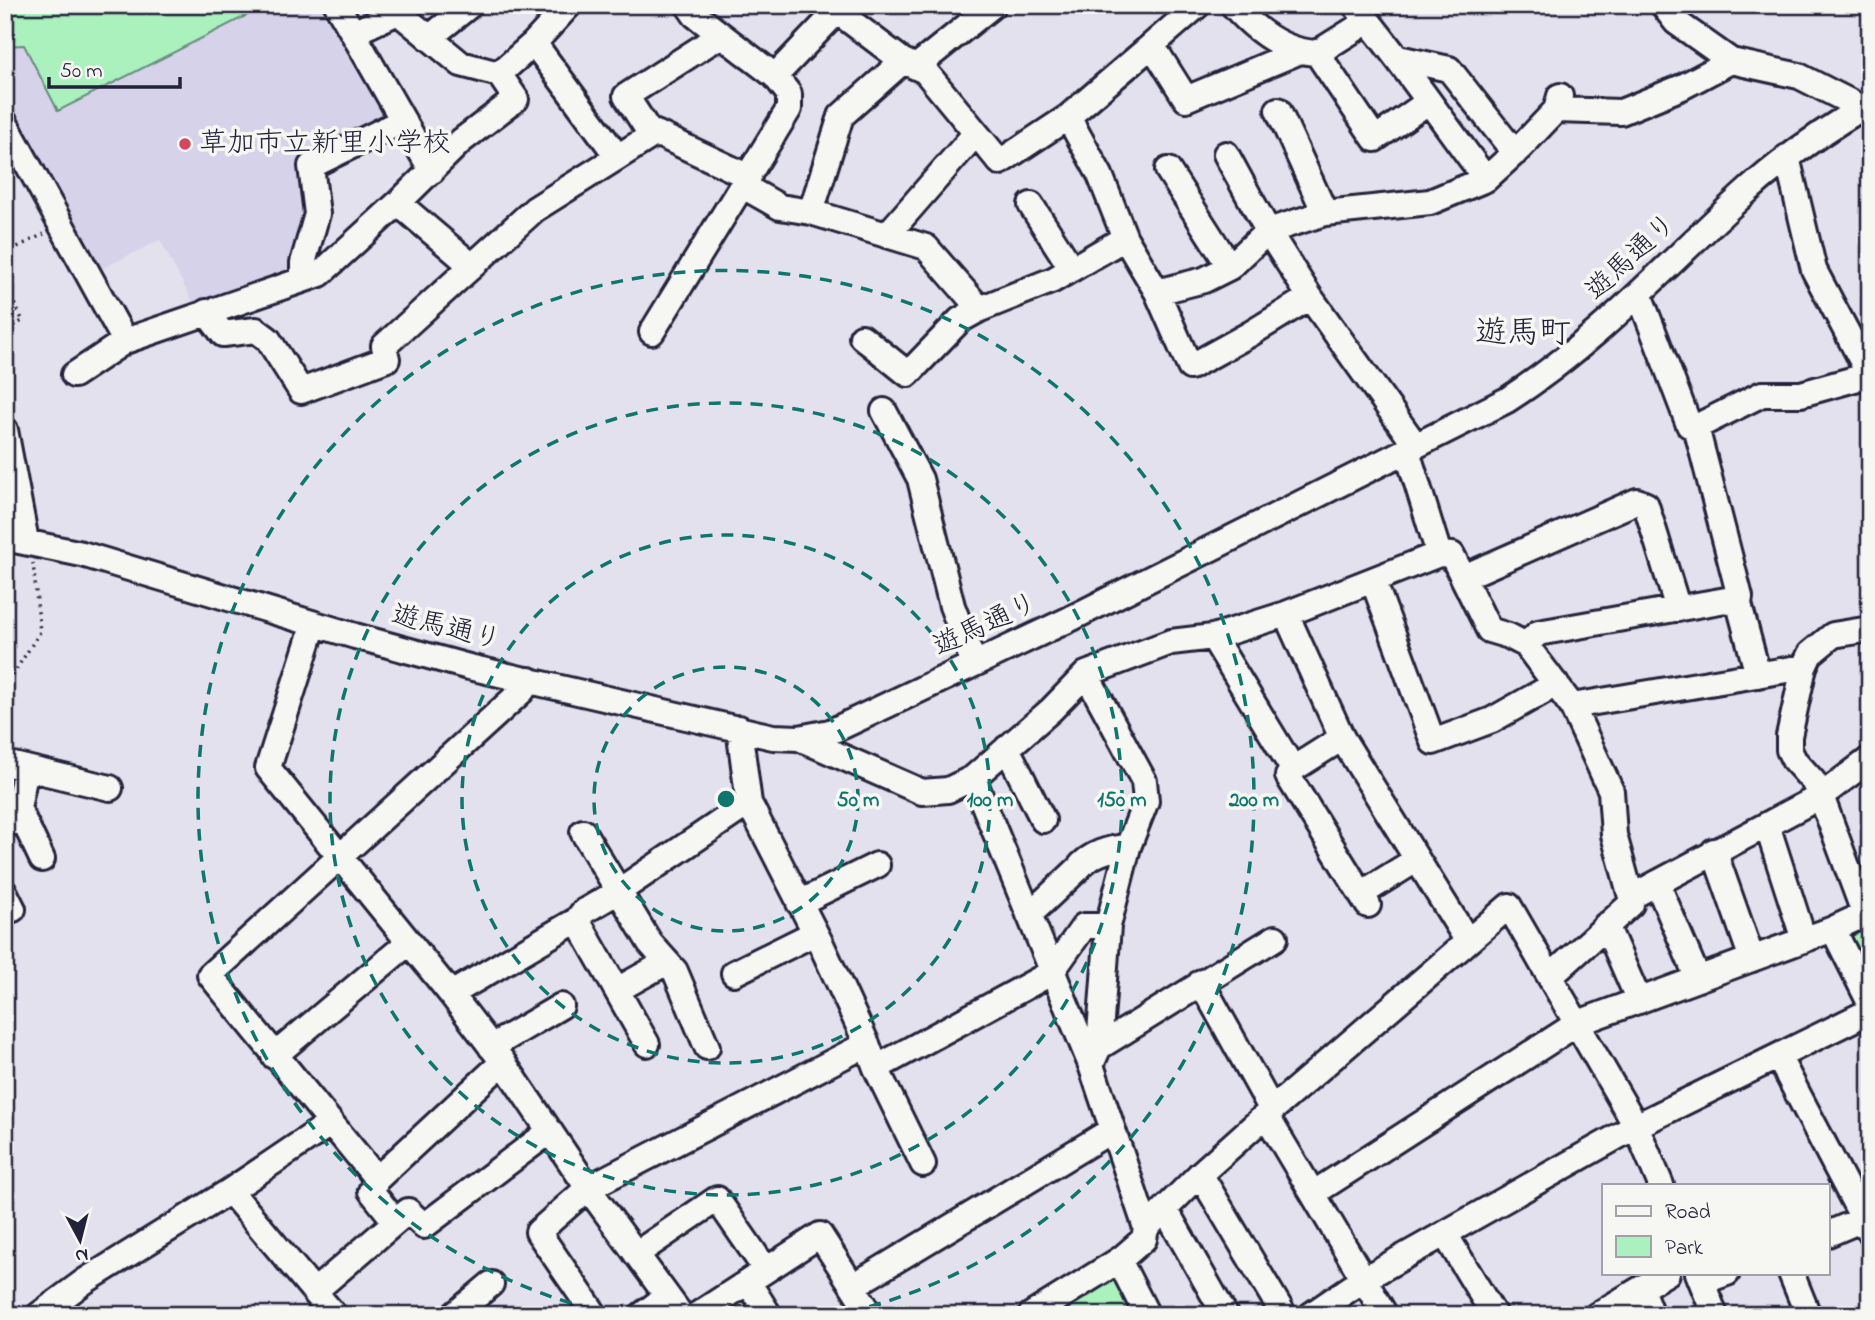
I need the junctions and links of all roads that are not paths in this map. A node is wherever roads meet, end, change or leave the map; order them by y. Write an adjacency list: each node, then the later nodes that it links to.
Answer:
1 (337, 5): 12 (street)
2 (470, 5): 14 (street)
3 (569, 5): 15 (street)
4 (688, 5): 13 (street)
5 (993, 5): 20 (street)
6 (1198, 5): 16 (street)
7 (1233, 5): 17 (street)
8 (1663, 5): 19 (street)
9 (396, 9): 12 (street); 14 (street)
10 (841, 9): 20 (street); 22 (street)
11 (1362, 13): 17 (street); 18 (street)
12 (353, 33): 27 (street)
13 (721, 35): 22 (street); 30 (street)
14 (429, 38): 21 (street)
15 (534, 43): 21 (street); 33 (street)
16 (1152, 45): 17 (street); 26 (street)
17 (1308, 53): 23 (street)
18 (1398, 58): 23 (street); 31 (street)
19 (1731, 61): 24 (street); 31 (street)
20 (910, 64): 29 (street); 41 (street)
21 (499, 74): 36 (street)
22 (775, 76): 38 (street)
23 (1428, 102): 37 (street)
24 (1866, 105): 34 (street, 遊馬通り)
25 (1278, 110): 42 (street)
26 (1068, 117): 29 (street); 45 (street)
27 (402, 121): 36 (street); 49 (street)
28 (5, 123): 57 (street)
29 (976, 133): 44 (street)
30 (652, 136): 33 (street); 38 (street)
31 (1515, 153): 37 (street)
32 (1226, 154): 43 (street)
33 (617, 156): 46 (street)
34 (1787, 157): 51 (street, 遊馬通り); 59 (street)
35 (1168, 170): 47 (street)
36 (432, 171): 39 (street)
37 (1486, 179): 42 (street)
38 (746, 182): 41 (street); 55 (street)
39 (398, 203): 46 (street); 49 (street)
40 (1031, 205): 48 (street)
41 (811, 212): 44 (street)
42 (1325, 213): 43 (street)
43 (1268, 231): 47 (street); 52 (street)
44 (887, 235): 53 (street)
45 (1125, 238): 48 (street); 50 (street)
46 (472, 266): 54 (street)
47 (1230, 267): 50 (street)
48 (1072, 269): 53 (street)
49 (303, 279): 54 (street)
50 (1157, 292): 52 (street)
51 (1639, 294): 61 (street); 63 (street, 遊馬通り)
52 (1310, 297): 63 (street)
53 (980, 309): 56 (street)
54 (206, 312): 57 (street)
55 (652, 332)
56 (862, 337)
57 (125, 341): 58 (street)
58 (74, 375)
59 (1870, 376): 61 (street)
60 (884, 411): 75 (street)
61 (1696, 427): 68 (street)
62 (5, 430): 64 (street)
63 (1411, 449): 65 (street); 75 (street, 遊馬通り)
64 (16, 540): 71 (street, 遊馬通り)
65 (1439, 554): 66 (street); 67 (street)
66 (1464, 577): 69 (street); 74 (street)
67 (1373, 580): 70 (street); 80 (street)
68 (1740, 604): 69 (street); 78 (street)
69 (1678, 608): 74 (street)
70 (1286, 614): 73 (street); 84 (street)
71 (314, 624): 79 (street, 遊馬通り); 99 (street)
72 (1870, 629): 76 (street)
73 (1213, 636): 77 (street); 88 (street)
74 (1526, 645): 80 (street)
75 (974, 664): 83 (street, 遊馬通り)
76 (1804, 667): 78 (street); 91 (street)
77 (1086, 674): 85 (street); 97 (street)
78 (1758, 674): 81 (street)
79 (529, 680): 82 (street, 遊馬通り); 99 (street)
80 (1556, 684): 81 (street)
81 (1572, 706): 105 (street)
82 (739, 728): 83 (street, 遊馬通り); 92 (street)
83 (799, 738): 89 (street)
84 (1342, 738): 88 (street); 101 (street)
85 (1007, 748): 89 (street); 94 (street)
86 (1870, 759): 91 (street)
87 (16, 766): 90 (street); 93 (street)
88 (1293, 769): 101 (street)
89 (973, 778): 108 (street)
90 (110, 788)
91 (1821, 796): 95 (street); 107 (street)
92 (749, 803): 104 (street); 106 (street)
93 (12, 814): 100 (street)
94 (1043, 820)
95 (1766, 825): 98 (street); 116 (street)
96 (583, 832): 104 (street)
97 (1128, 847): 108 (street); 111 (street)
98 (1714, 851): 103 (street); 118 (street)
99 (341, 857): 117 (street); 135 (street)
100 (42, 859)
101 (1416, 860): 115 (street)
102 (877, 865): 106 (street)
103 (1657, 883): 105 (street); 123 (street)
104 (619, 891): 109 (street); 119 (street)
105 (1632, 897): 110 (street)
106 (799, 902): 113 (street)
107 (1867, 913): 112 (street)
108 (1029, 915): 120 (street)
109 (577, 920): 125 (street); 126 (street)
110 (1606, 925): 122 (street); 127 (street)
111 (1108, 926): 120 (street); 137 (street)
112 (1833, 929): 116 (street); 128 (street)
113 (815, 933): 121 (street); 133 (street)
114 (1275, 938): 124 (street)
115 (1467, 940): 122 (street); 140 (street)
116 (1804, 940): 118 (street)
117 (408, 943): 126 (street); 135 (street)
118 (1752, 959): 123 (street)
119 (667, 962): 125 (street); 134 (street)
120 (1053, 971): 137 (street); 139 (street)
121 (734, 973)
122 (1551, 976): 131 (street)
123 (1698, 979): 127 (street)
124 (1200, 982): 137 (street); 140 (street)
125 (617, 990): 132 (street)
126 (451, 994): 136 (street)
127 (1639, 1001): 131 (street)
128 (1870, 1003)
129 (561, 1006): 136 (street)
130 (1870, 1011): 138 (street)
131 (1578, 1023): 142 (street); 151 (street)
132 (648, 1044)
133 (867, 1044): 139 (street); 149 (street)
134 (707, 1047)
135 (274, 1055): 141 (street)
136 (497, 1055): 143 (street); 147 (street)
137 (1095, 1056): 144 (street)
138 (1779, 1058): 142 (street); 154 (street)
139 (876, 1068): 145 (street)
140 (1269, 1112): 146 (street); 151 (street)
141 (331, 1123): 147 (street); 150 (street)
142 (1636, 1126): 148 (street); 156 (street)
143 (550, 1130): 149 (street); 153 (street)
144 (1112, 1130): 155 (street); 167 (street)
145 (923, 1164)
146 (1200, 1174): 152 (street); 182 (street)
147 (377, 1179): 153 (street)
148 (1661, 1184)
149 (588, 1188): 158 (street); 174 (street)
150 (230, 1191): 169 (street); 171 (street)
151 (1314, 1193): 165 (street)
152 (1165, 1209): 155 (street); 181 (street)
153 (396, 1222): 169 (street)
154 (1866, 1225): 157 (street)
155 (1146, 1228): 159 (street)
156 (1445, 1234): 165 (street); 185 (street)
157 (1829, 1234)
158 (636, 1254): 163 (street); 170 (street)
159 (1119, 1260): 179 (street); 180 (street)
160 (1665, 1274): 168 (street)
161 (1720, 1274): 164 (street)
162 (1791, 1274): 189 (street)
163 (757, 1276): 167 (street); 176 (street); 177 (street)
164 (1700, 1277): 188 (street)
165 (1364, 1279): 183 (street); 184 (street)
166 (491, 1284): 173 (street)
167 (853, 1286): 178 (street)
168 (1641, 1289): 186 (street); 187 (street)
169 (315, 1291): 172 (street)
170 (674, 1305): 175 (street)
171 (39, 1315)
172 (334, 1315)
173 (454, 1315)
174 (595, 1315)
175 (642, 1315)
176 (697, 1315)
177 (769, 1315)
178 (871, 1315)
179 (1031, 1315)
180 (1147, 1315)
181 (1225, 1315)
182 (1284, 1315)
183 (1311, 1315)
184 (1385, 1315)
185 (1494, 1315)
186 (1597, 1315)
187 (1651, 1315)
188 (1715, 1315)
189 (1808, 1315)

